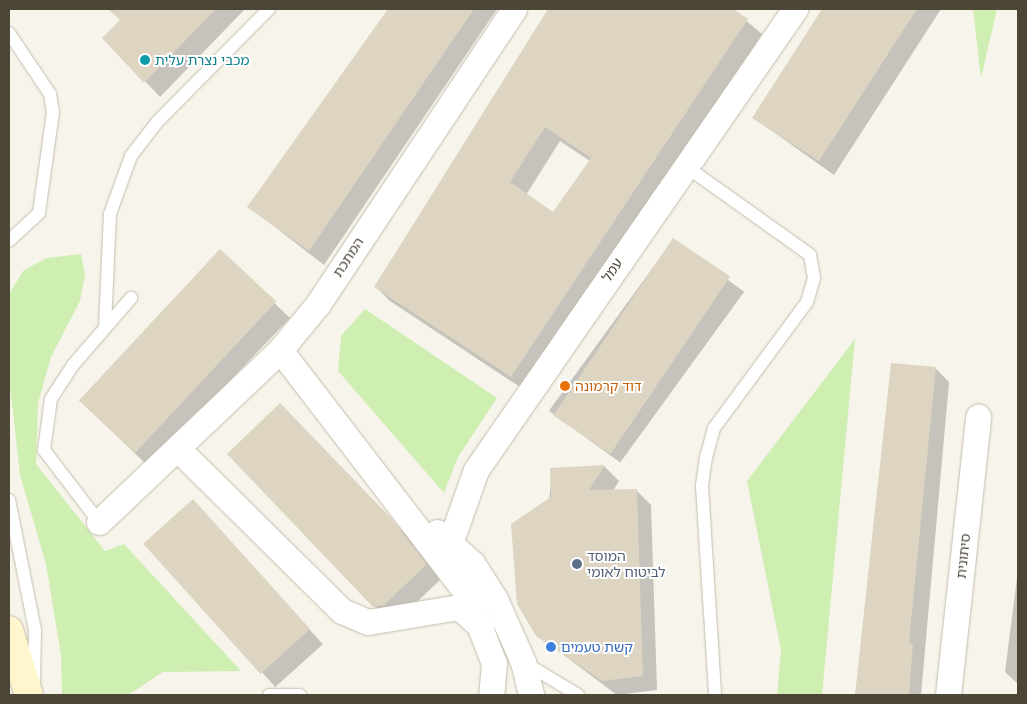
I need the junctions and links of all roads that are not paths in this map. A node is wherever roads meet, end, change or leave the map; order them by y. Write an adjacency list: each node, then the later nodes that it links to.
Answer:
1 (269, 9): 8 (lane)
2 (514, 9): 9 (street, המתכת)
3 (795, 9): 5 (street, עמל)
4 (9, 33): 6 (lane)
5 (684, 165): 15 (street, עמל); 26 (lane)
6 (9, 241)
7 (131, 298): 8 (lane)
8 (105, 327): 14 (lane)
9 (280, 350): 11 (street, המתכת); 12 (street)
10 (978, 417): 27 (street, סיתונית)
11 (177, 448): 14 (street, המתכת); 17 (street)
12 (392, 493): 15 (street); 17 (street)
13 (9, 500): 20 (lane)
14 (99, 522)
15 (450, 543): 18 (street)
16 (9, 630): 19 (main road)
17 (484, 630): 23 (street)
18 (523, 662): 24 (street); 25 (lane)
19 (29, 695)
20 (34, 695)
21 (269, 695): 22 (lane)
22 (300, 695)
23 (491, 695)
24 (531, 695)
25 (578, 695)
26 (715, 695)
27 (948, 695)

